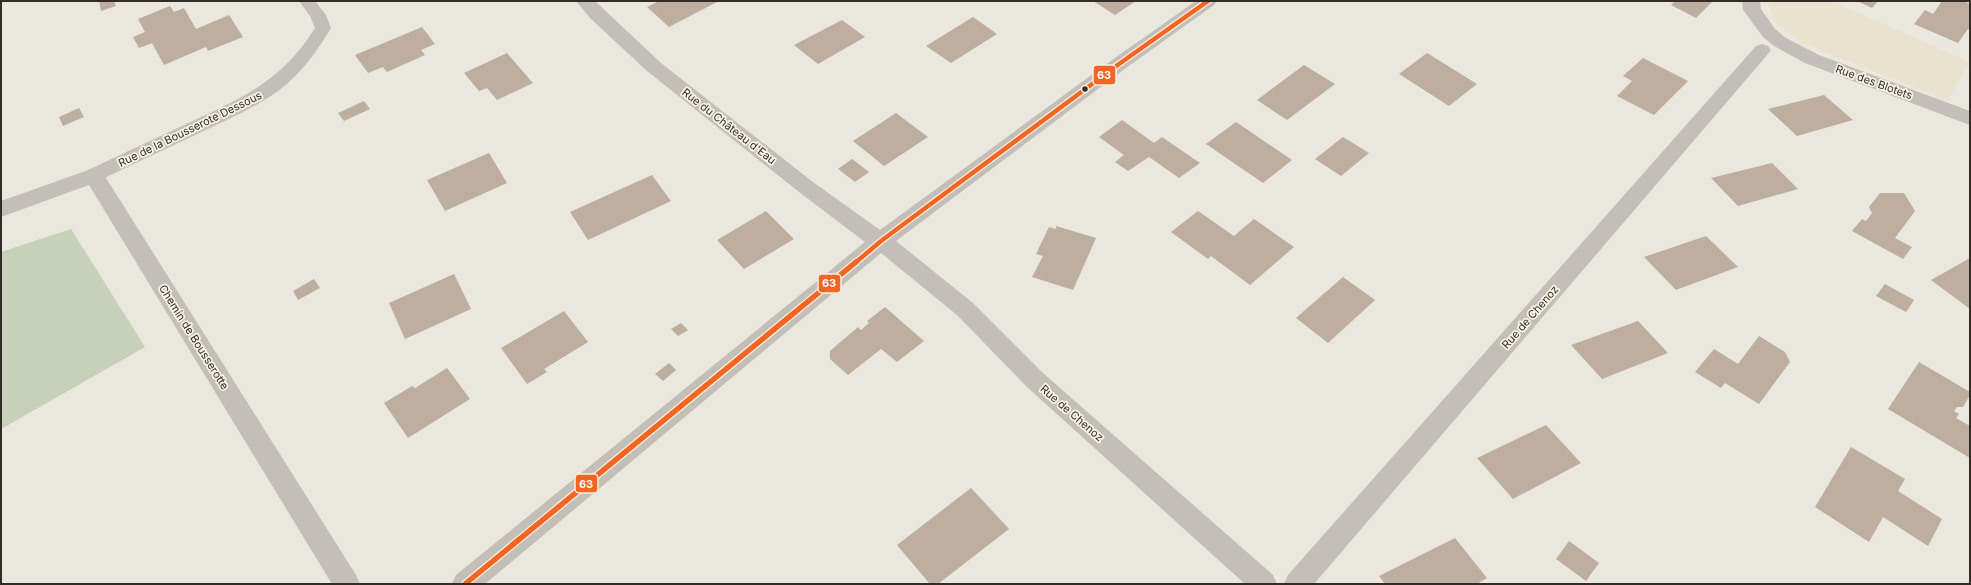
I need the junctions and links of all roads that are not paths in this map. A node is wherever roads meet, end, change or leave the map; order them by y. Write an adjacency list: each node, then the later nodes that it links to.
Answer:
1 (307, 1): 7 (lane, Rue de la Bousserote Dessous)
2 (585, 1): 9 (street, Rue du Château d'Eau)
3 (1208, 1): 9 (street)
4 (1751, 1): 5 (street, Rue des Blotets)
5 (1771, 46): 6 (street, Rue des Blotets); 13 (street, Rue de Chenoz)
6 (1970, 118)
7 (94, 175): 8 (street); 10 (street, Chemin de Bousserotte)
8 (1, 209)
9 (881, 241): 11 (street); 12 (street, Rue de Chenoz)
10 (347, 584)
11 (465, 584)
12 (1264, 584)
13 (1297, 584)

